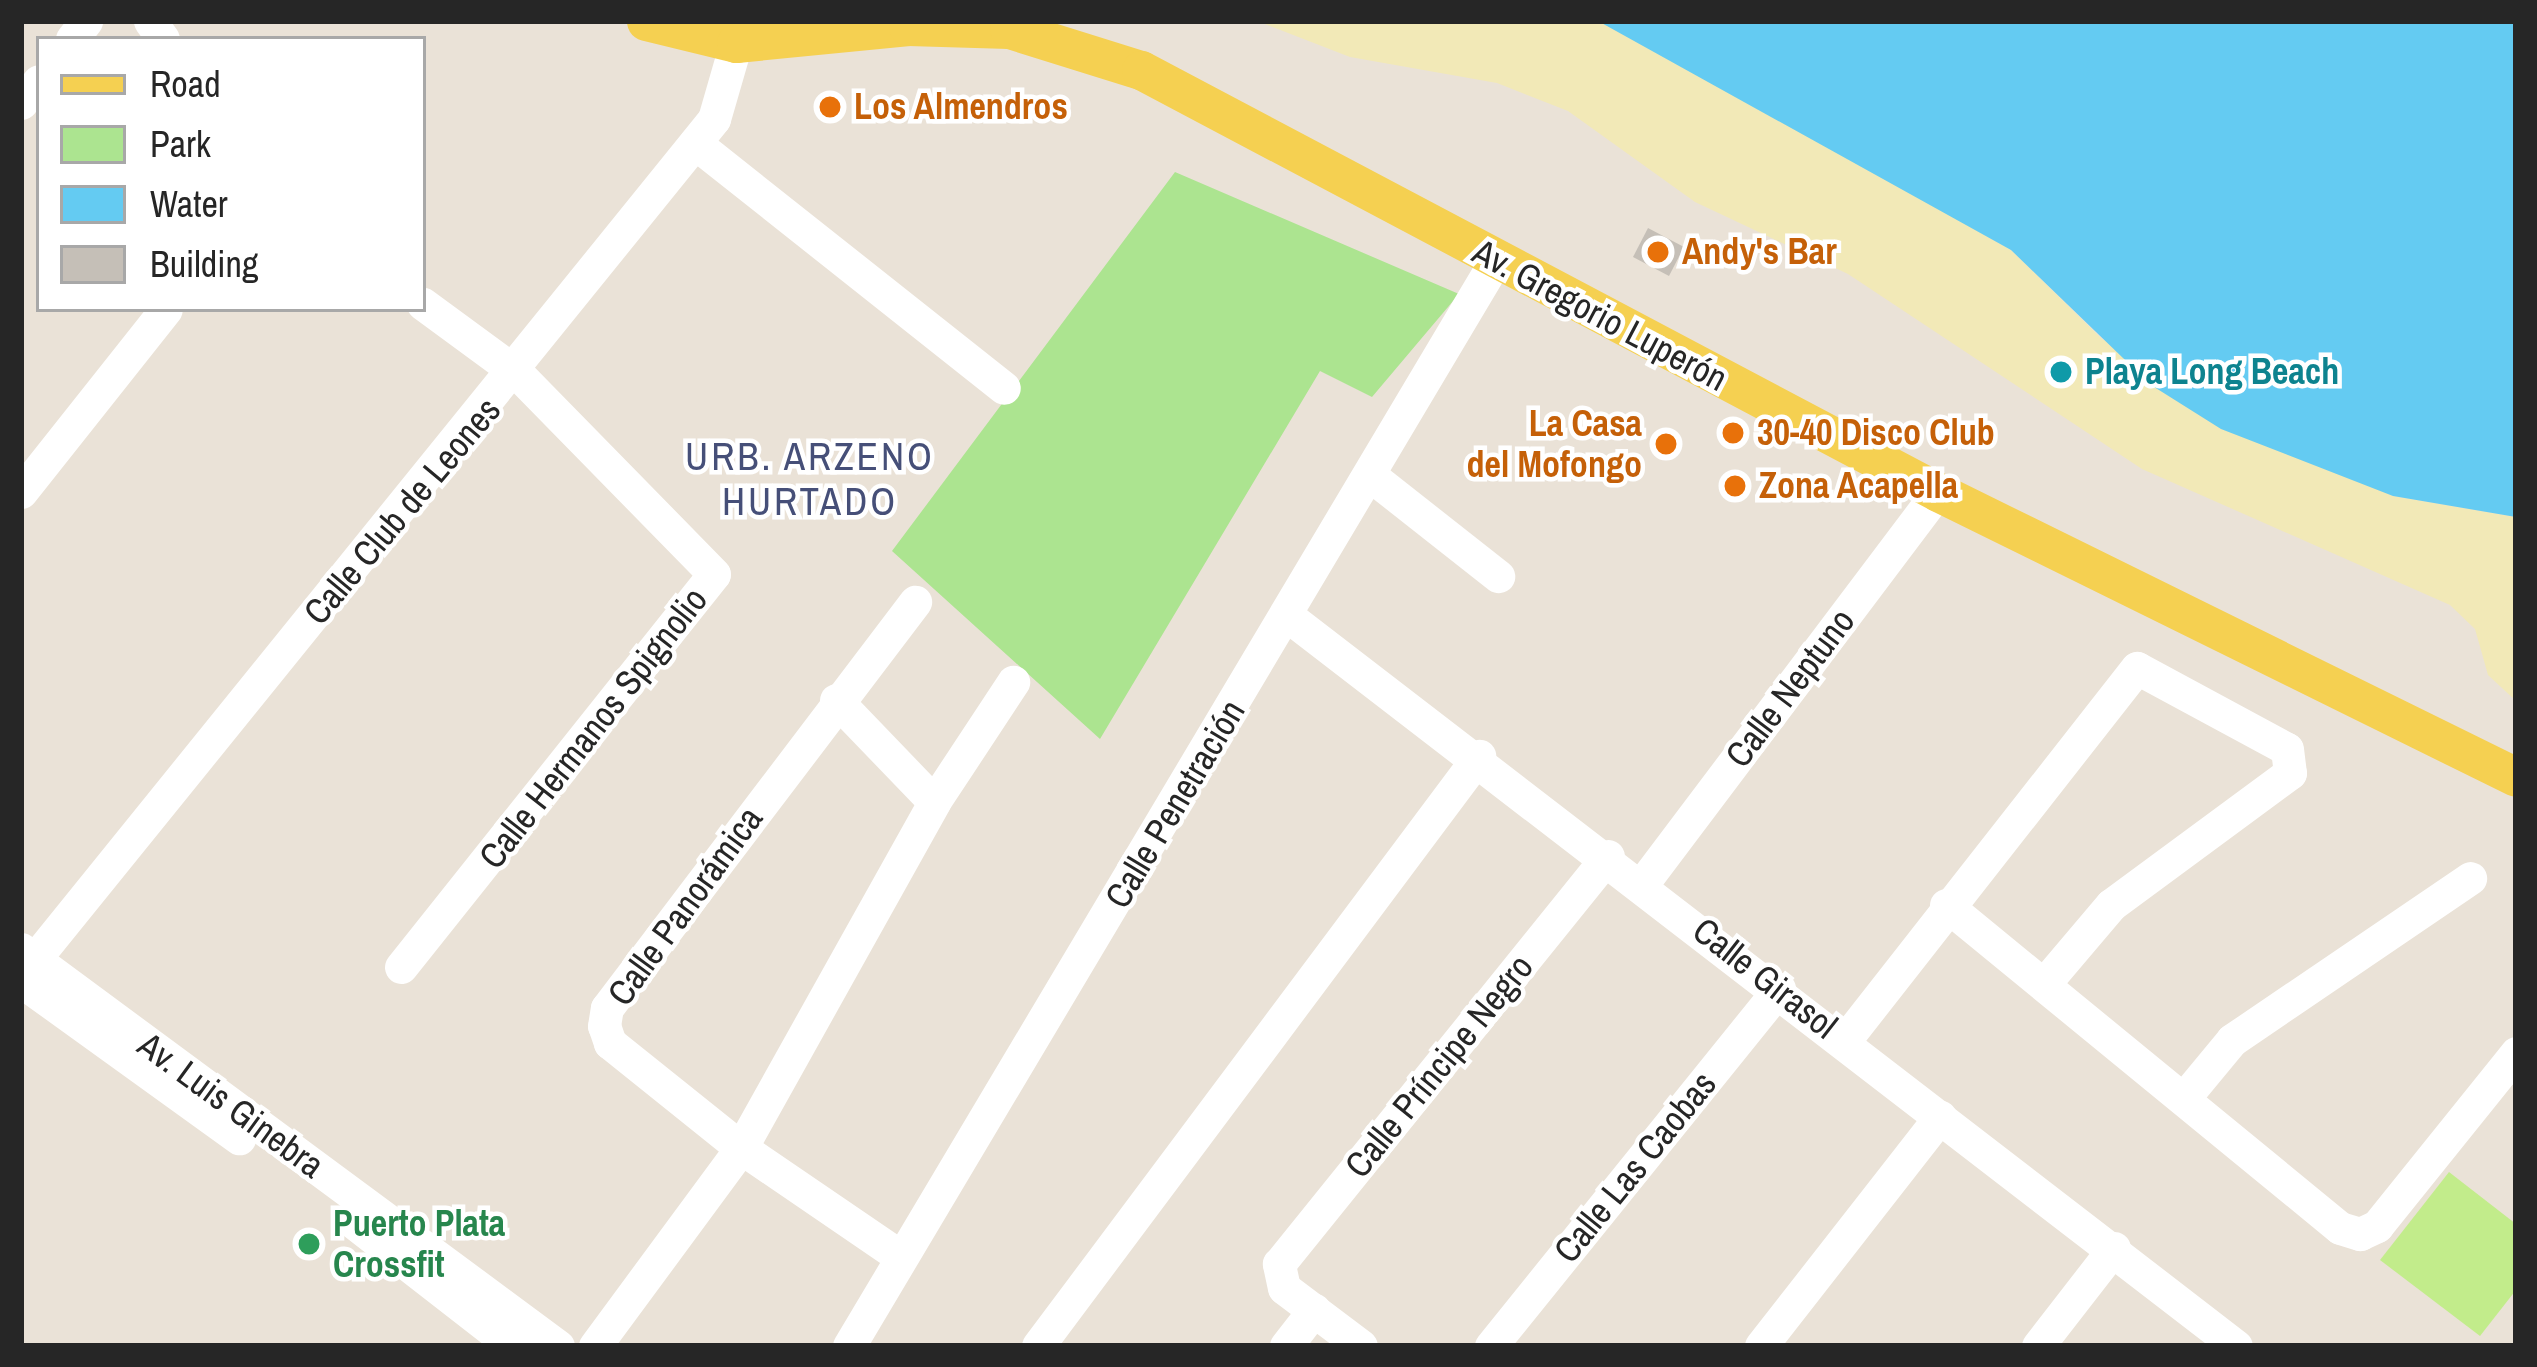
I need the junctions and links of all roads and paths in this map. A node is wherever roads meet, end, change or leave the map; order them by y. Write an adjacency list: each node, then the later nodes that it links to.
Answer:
1 (646, 21): 2 (main road, Av. Gregorio Luperón)
2 (736, 43): 3 (street, Calle Club de Leones); 4 (main road, Av. Gregorio Luperón)
3 (695, 143): 7 (street, Calle Club de Leones); 8 (street)
4 (1496, 260): 9 (street, Calle Penetración); 11 (main road, Av. Gregorio Luperón)
5 (426, 306): 7 (street, Calle Hermanos Spignolio)
6 (164, 312): 10 (street)
7 (517, 373): 24 (street, Calle Club de Leones); 25 (street, Calle Hermanos Spignolio)
8 (1004, 388)
9 (1371, 476): 12 (street); 14 (street, Calle Penetración)
10 (21, 492)
11 (1938, 492): 18 (main road, Av. Gregorio Luperón); 22 (street, Calle Neptuno)
12 (1498, 576)
13 (915, 602): 16 (street, Calle Panorámica)
14 (1289, 617): 17 (street, Calle Girasol); 34 (street, Calle Penetración)
15 (1013, 682): 19 (street)
16 (836, 700): 19 (street); 32 (street, Calle Panorámica)
17 (1479, 756): 20 (street, Calle Girasol); 40 (street)
18 (2516, 777)
19 (934, 802): 32 (street)
20 (1608, 856): 22 (street, Calle Girasol); 35 (street, Calle Príncipe Negro)
21 (2470, 878): 30 (street)
22 (1642, 884): 27 (street, Calle Girasol)
23 (1946, 905): 26 (street); 26 (street); 28 (street)
24 (24, 966): 36 (street, Av. Luis Ginebra); 37 (street, Av. Luis Ginebra)
25 (401, 967)
26 (2044, 984): 30 (street)
27 (1779, 989): 28 (street, Calle Girasol); 43 (street, Calle Las Caobas)
28 (1845, 1040): 31 (street, Calle Girasol)
29 (2516, 1053): 30 (street)
30 (2184, 1098)
31 (1940, 1117): 33 (street, Calle Girasol); 44 (street)
32 (741, 1148): 34 (street, Calle Panorámica); 38 (street)
33 (2114, 1248): 45 (street); 46 (street, Calle Girasol)
34 (901, 1257): 39 (street, Calle Penetración)
35 (1314, 1310): 41 (street); 42 (street)
36 (512, 1346)
37 (558, 1346)
38 (595, 1346)
39 (849, 1346)
40 (1038, 1346)
41 (1286, 1346)
42 (1361, 1346)
43 (1491, 1346)
44 (1761, 1346)
45 (2038, 1346)
46 (2236, 1346)

